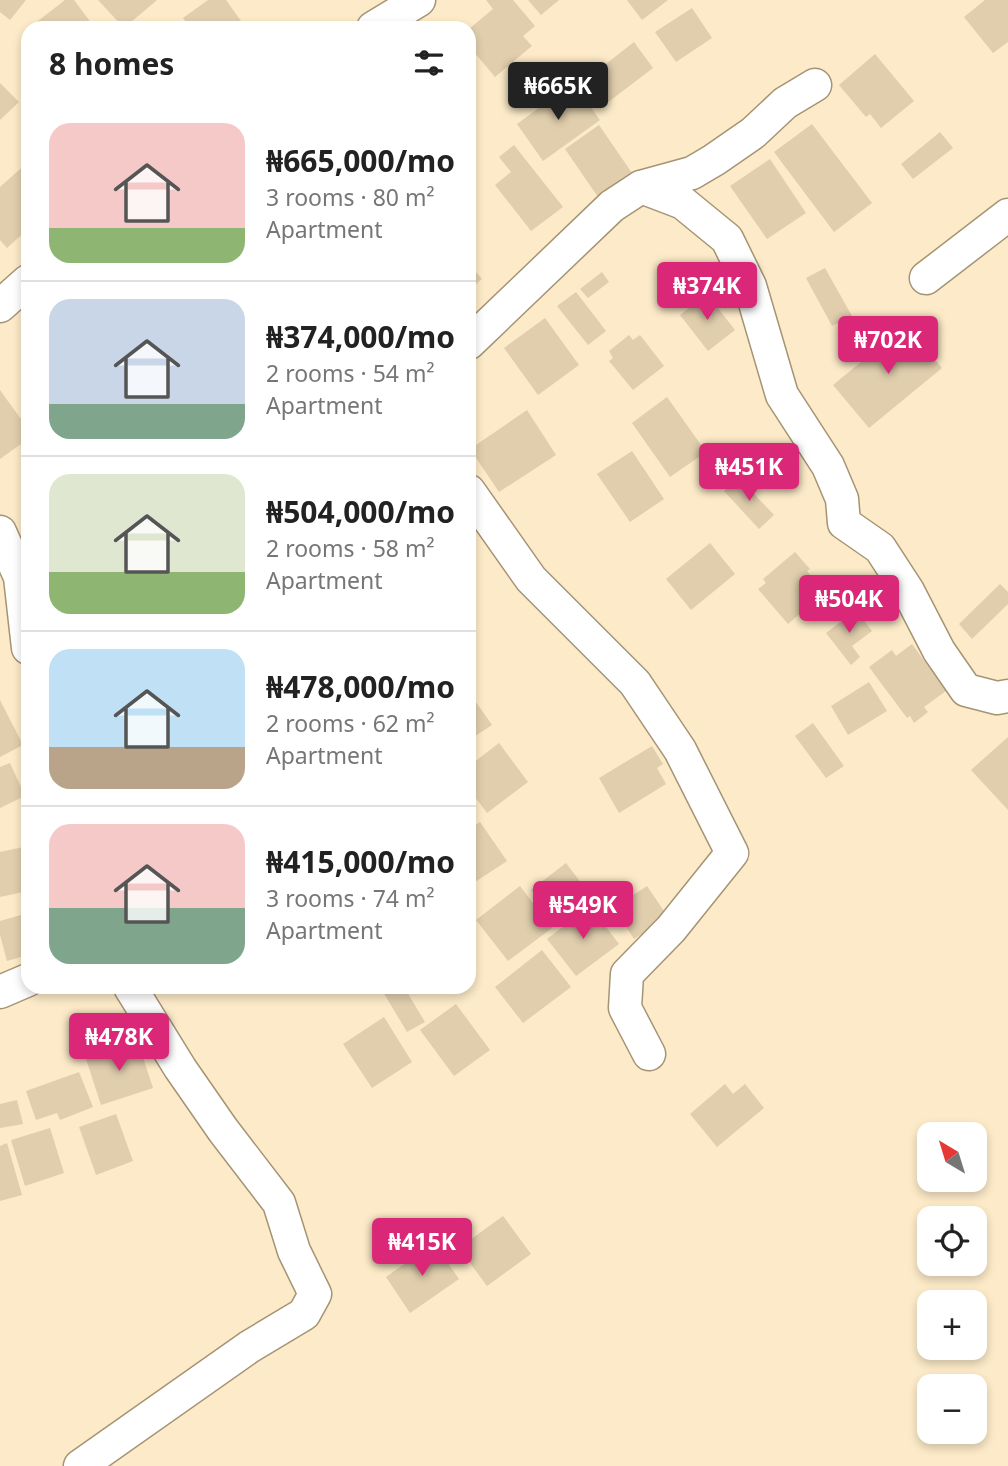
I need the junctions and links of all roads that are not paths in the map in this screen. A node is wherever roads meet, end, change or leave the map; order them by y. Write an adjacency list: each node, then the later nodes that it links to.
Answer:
1 (419, 0): 2 (street)
2 (384, 21)
3 (815, 85): 4 (street)
4 (641, 187): 9 (street); 13 (street)
5 (1008, 215): 6 (street)
6 (926, 278)
7 (21, 287): 8 (street)
8 (0, 306)
9 (476, 335)
10 (476, 501): 17 (street)
11 (0, 532): 12 (street)
12 (21, 587)
13 (1008, 696)
14 (21, 983): 15 (street)
15 (0, 992)
16 (134, 994): 18 (street)
17 (649, 1054)
18 (80, 1466)

